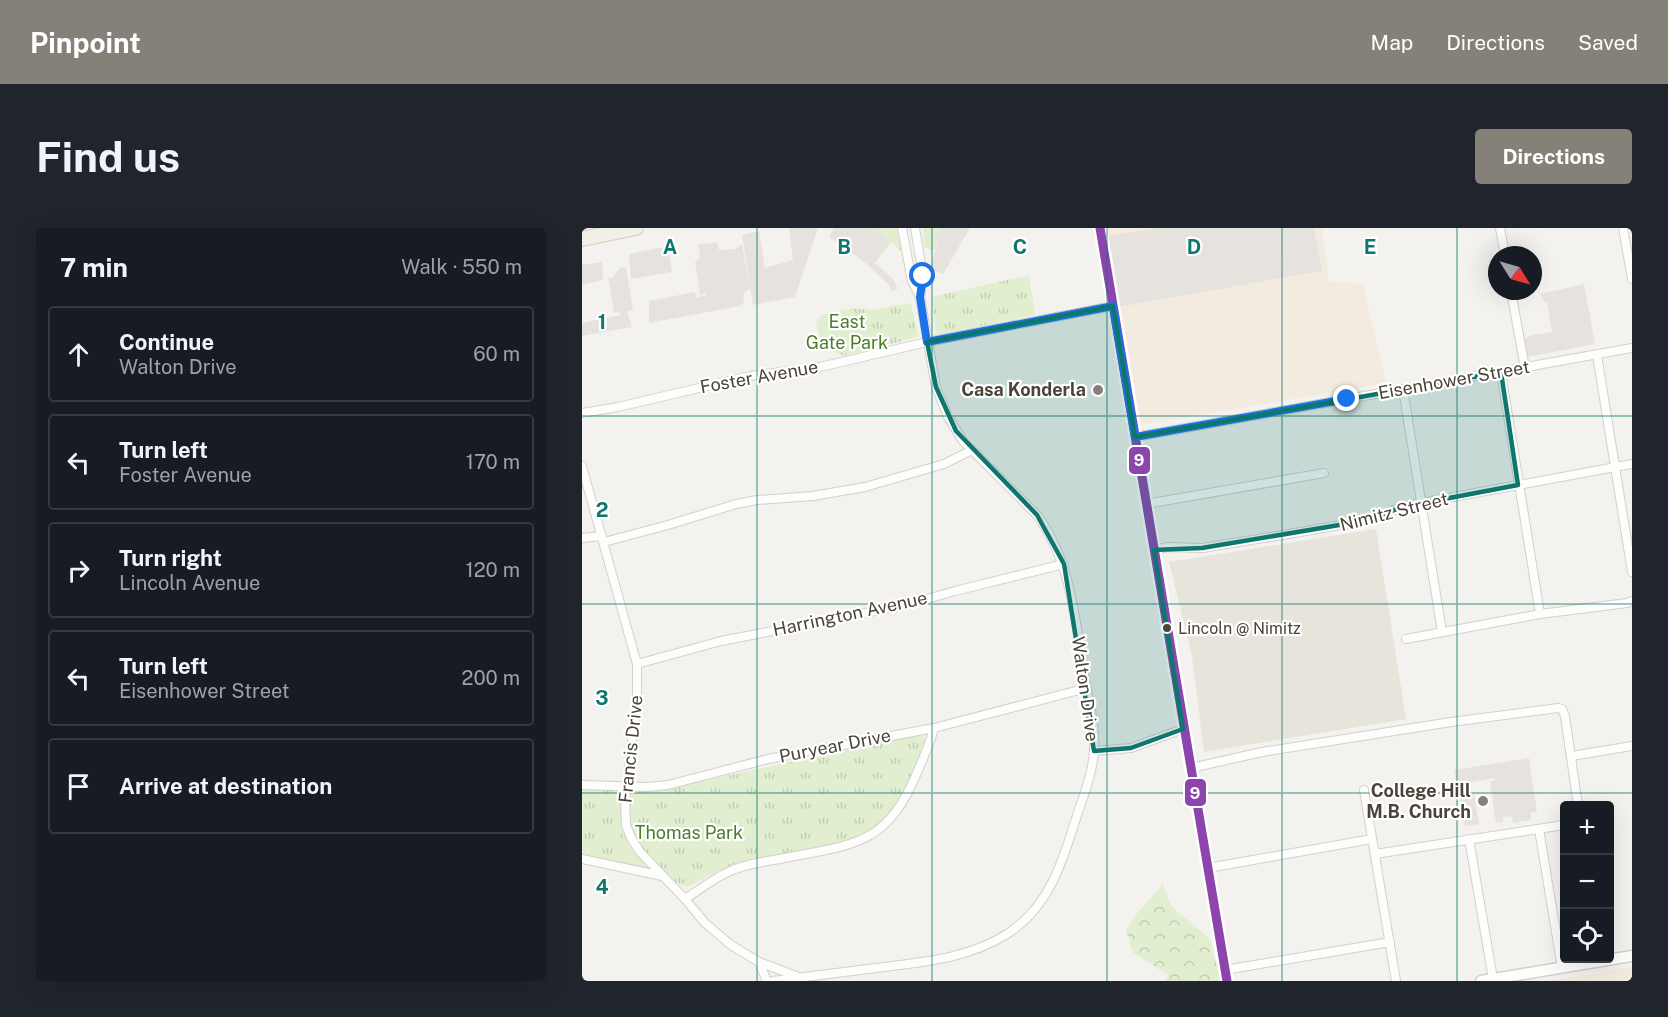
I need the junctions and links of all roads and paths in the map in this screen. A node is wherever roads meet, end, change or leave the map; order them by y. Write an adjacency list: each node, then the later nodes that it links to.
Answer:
1 (636, 228): 7 (main road)
2 (902, 228): 10 (street, Walton Drive)
3 (915, 228): 10 (street, Walton Drive)
4 (1100, 228): 12 (street)
5 (1500, 228): 8 (street)
6 (1623, 228): 9 (street)
7 (582, 239)
8 (1503, 246)
9 (1632, 279)
10 (920, 297): 13 (street, Walton Drive)
11 (1513, 300): 16 (street)
12 (1113, 306): 13 (street, Foster Avenue); 20 (street)
13 (927, 342): 19 (street, Foster Avenue); 21 (street, Walton Drive)
14 (1632, 348): 15 (street, Eisenhower Street)
15 (1597, 355): 16 (street, Eisenhower Street); 24 (street)
16 (1524, 368): 17 (street, Eisenhower Street)
17 (1501, 372): 18 (street, Eisenhower Street); 26 (street)
18 (1403, 389): 20 (street, Eisenhower Street); 27 (street)
19 (582, 413)
20 (1135, 437): 28 (street)
21 (972, 450): 30 (street); 32 (street, Walton Drive)
22 (1632, 464): 24 (street, Nimitz Street)
23 (582, 466): 30 (street, Francis Drive)
24 (1615, 468): 26 (street, Nimitz Street); 33 (street)
25 (1324, 472): 28 (street)
26 (1518, 485): 27 (street, Nimitz Street); 35 (street)
27 (1421, 503): 31 (street, Nimitz Street); 36 (street)
28 (1146, 504): 31 (street)
29 (582, 538): 30 (street)
30 (603, 539): 38 (street, Francis Drive)
31 (1154, 550): 41 (street)
32 (1064, 564): 38 (street, Harrington Avenue); 39 (street, Walton Drive)
33 (1632, 572)
34 (1632, 600): 35 (street)
35 (1540, 615): 36 (street)
36 (1442, 632): 37 (street)
37 (1406, 639)
38 (637, 664): 47 (street, Francis Drive)
39 (1087, 688): 40 (street, Puryear Drive); 43 (street, Walton Drive)
40 (934, 728): 47 (street, Puryear Drive); 58 (street)
41 (1183, 729): 43 (street); 45 (street)
42 (1632, 746): 44 (street)
43 (1094, 751): 66 (street, Walton Drive)
44 (1571, 756): 45 (street); 49 (street)
45 (1191, 768): 56 (street)
46 (582, 785): 47 (street, Puryear Drive)
47 (626, 787): 57 (street, Francis Drive)
48 (1364, 790): 52 (street)
49 (1577, 801)
50 (1560, 826): 51 (street)
51 (1539, 829): 53 (street); 64 (street)
52 (1372, 839): 54 (street); 56 (street)
53 (1469, 839): 54 (street); 67 (street)
54 (1375, 854): 59 (street)
55 (582, 859): 57 (street)
56 (1208, 868): 65 (street)
57 (663, 876): 58 (street, Francis Drive)
58 (685, 899): 62 (street, Francis Drive)
59 (1390, 942): 65 (street); 70 (street)
60 (1632, 956): 61 (street)
61 (1614, 958)
62 (759, 962): 66 (street, Francis Drive); 68 (street)
63 (1588, 963): 64 (street)
64 (1562, 968): 67 (street)
65 (1226, 975)
66 (799, 978): 69 (street, Walton Drive)
67 (1493, 979): 71 (street)
68 (767, 981)
69 (773, 981)
70 (1396, 981)
71 (1481, 981)

